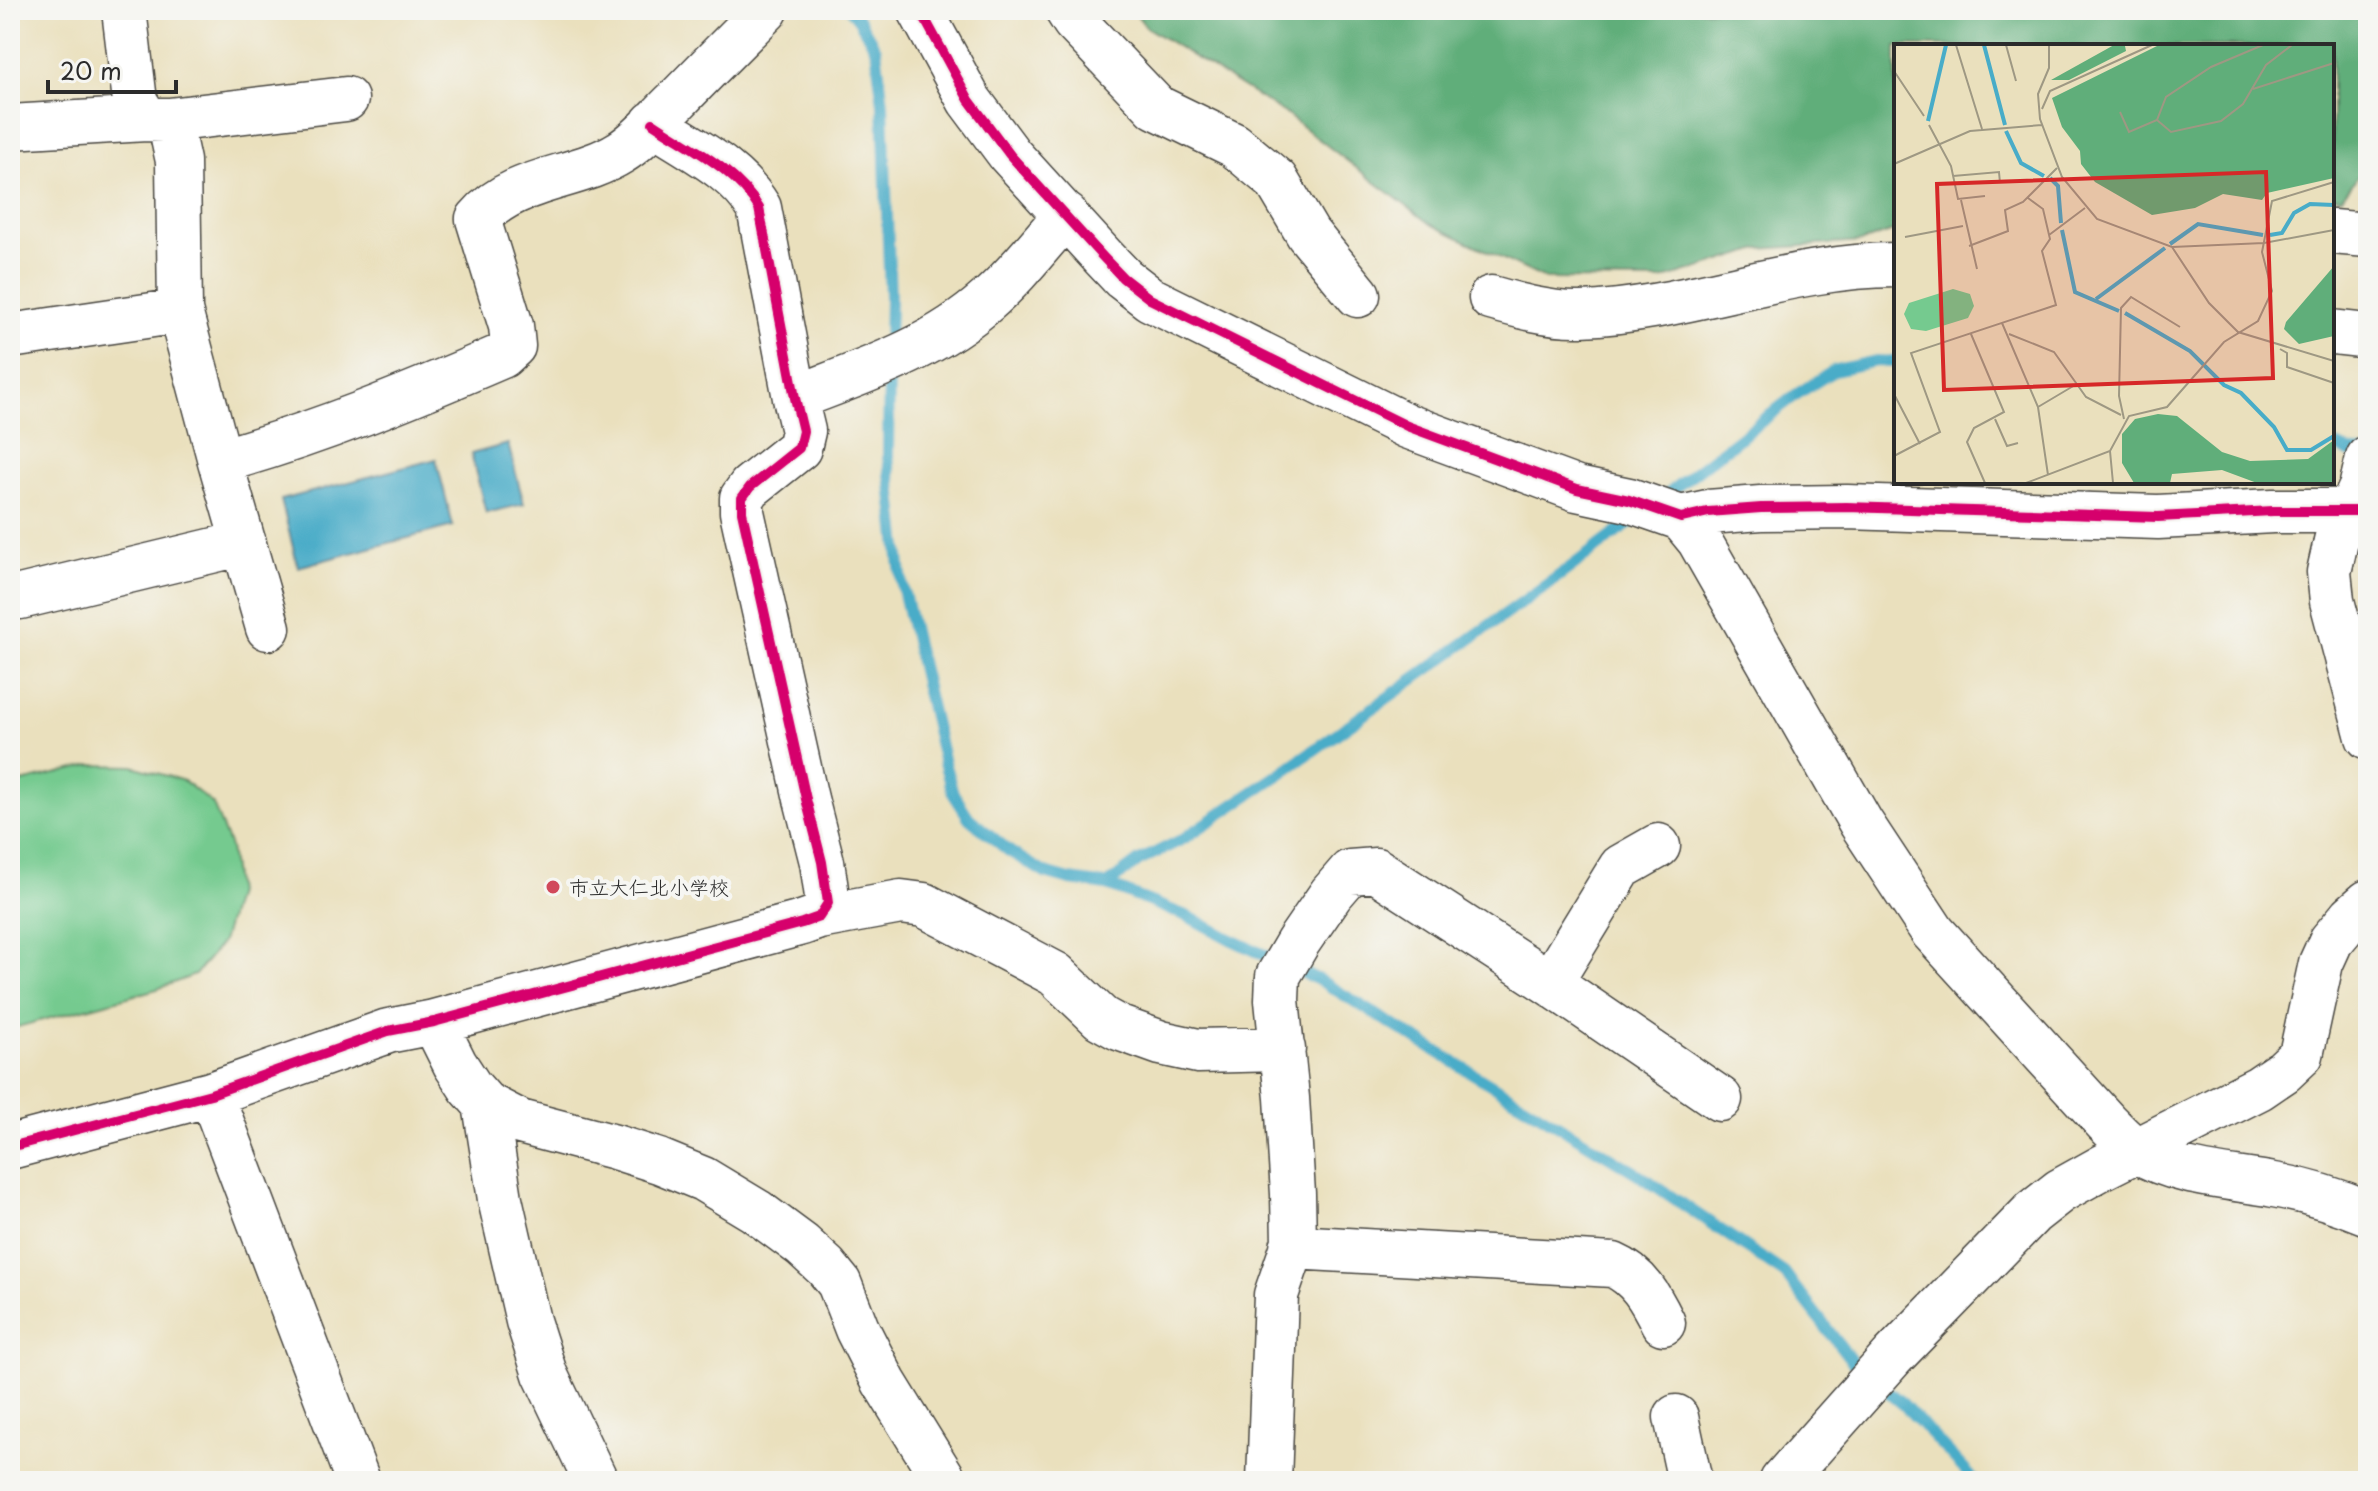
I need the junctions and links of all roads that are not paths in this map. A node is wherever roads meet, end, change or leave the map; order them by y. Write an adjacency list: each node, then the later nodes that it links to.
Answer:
1 (124, 10): 6 (street)
2 (766, 10): 7 (street)
3 (920, 10): 9 (street)
4 (1067, 10): 13 (street)
5 (346, 99): 6 (street)
6 (158, 120): 8 (street); 15 (street)
7 (653, 123): 19 (street); 20 (street)
8 (10, 127)
9 (1066, 215): 19 (street); 22 (street)
10 (2334, 232): 11 (street)
11 (2368, 235)
12 (1894, 265): 14 (street)
13 (1358, 295)
14 (1491, 298)
15 (180, 311): 17 (street); 20 (street)
16 (2334, 332): 18 (street)
17 (10, 336)
18 (2368, 336)
19 (795, 398): 29 (street)
20 (220, 461): 23 (street)
21 (2362, 491): 22 (street); 26 (street)
22 (1681, 518): 37 (street)
23 (244, 543): 24 (street); 25 (street)
24 (20, 597)
25 (268, 628)
26 (2368, 737)
27 (1658, 846): 30 (street)
28 (2368, 902): 37 (street)
29 (819, 917): 31 (street); 32 (street)
30 (1550, 983): 32 (street); 34 (street)
31 (434, 1022): 33 (street); 35 (street)
32 (1283, 1049): 41 (street)
33 (211, 1094): 36 (street); 44 (street)
34 (1720, 1099)
35 (485, 1104): 45 (street); 46 (street)
36 (10, 1147)
37 (2136, 1150): 38 (street); 49 (street)
38 (2305, 1191): 39 (street); 40 (street)
39 (2368, 1213)
40 (2368, 1244)
41 (1292, 1247): 42 (street); 47 (street)
42 (1663, 1323)
43 (1676, 1417): 48 (street)
44 (358, 1481)
45 (596, 1481)
46 (945, 1481)
47 (1269, 1481)
48 (1690, 1481)
49 (1782, 1481)

